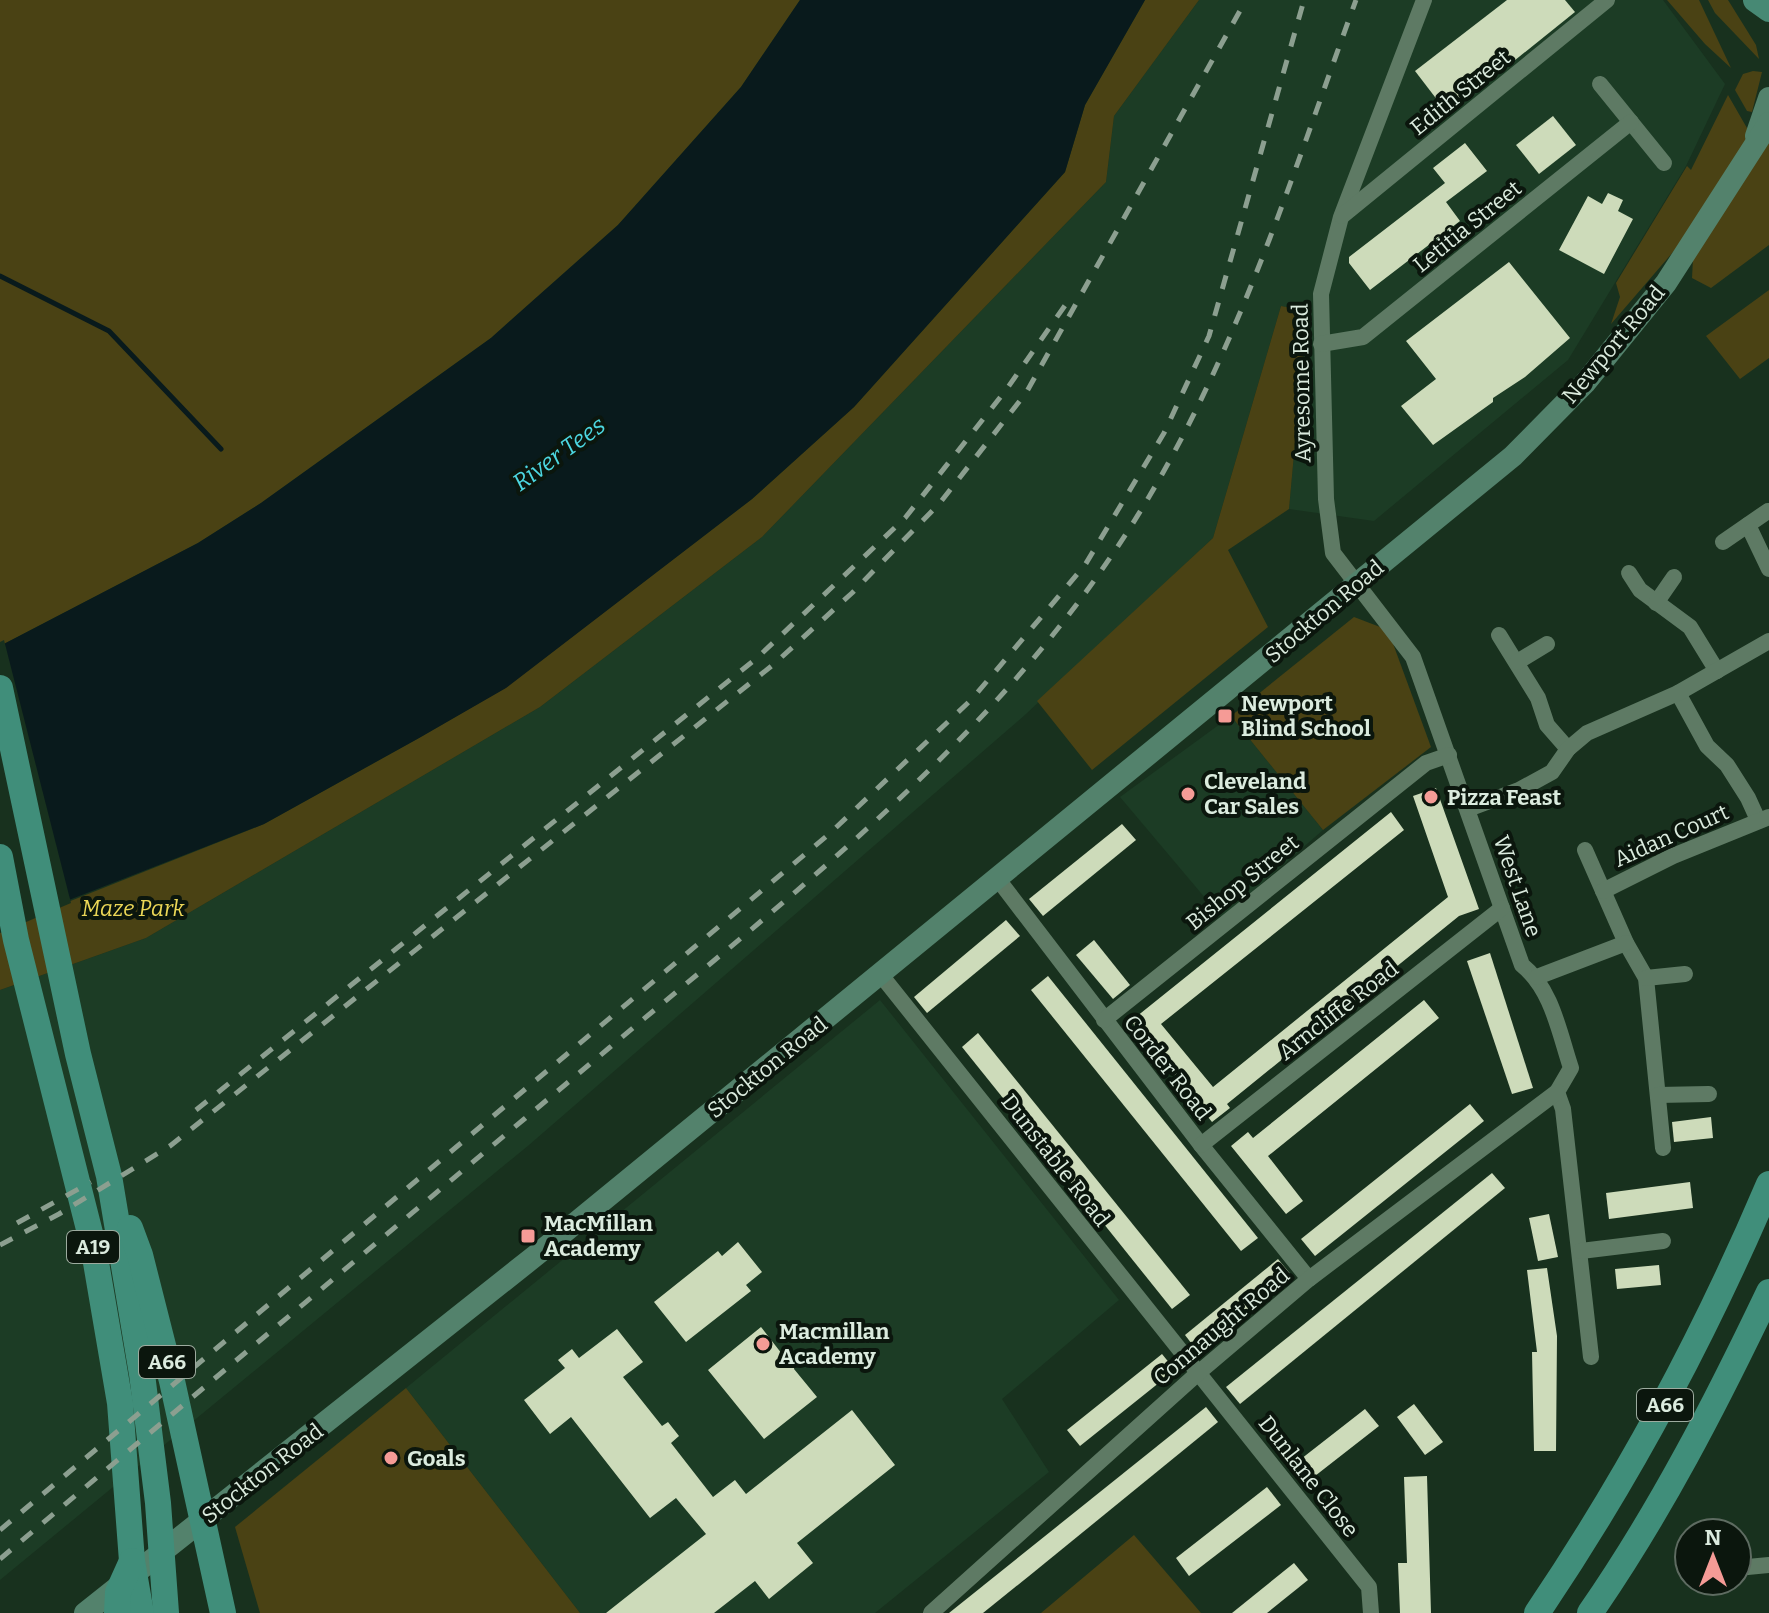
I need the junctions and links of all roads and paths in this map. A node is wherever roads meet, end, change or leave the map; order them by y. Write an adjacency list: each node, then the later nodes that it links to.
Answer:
1 (1437, 0): 5 (street)
2 (1607, 0): 12 (street, Edith Street)
3 (1755, 0): 4 (main road)
4 (1768, 5)
5 (1421, 8): 12 (street, Ayresome Road)
6 (1600, 84): 8 (street)
7 (1769, 98): 10 (main road, Newport Road)
8 (1631, 122): 11 (street); 13 (street, Letitia Street)
9 (1769, 123): 10 (main road, Newport Road)
10 (1752, 148): 15 (main road, Newport Road)
11 (1664, 163)
12 (1341, 217): 13 (street, Ayresome Road)
13 (1321, 344): 21 (street, Ayresome Road)
14 (1768, 511): 16 (street)
15 (1443, 514): 21 (main road, Stockton Road)
16 (1748, 525): 17 (street); 18 (street)
17 (1723, 542)
18 (1769, 569)
19 (1629, 573): 22 (street)
20 (1674, 577): 22 (street)
21 (1356, 583): 31 (street, West Lane); 36 (main road, Stockton Road)
22 (1656, 603): 27 (street)
23 (1499, 635): 26 (street)
24 (1769, 641): 27 (street)
25 (1547, 644): 26 (street)
26 (1517, 662): 30 (street)
27 (1717, 671): 29 (street)
28 (0, 688): 50 (highway, A19)
29 (1678, 693): 30 (street); 33 (street, Aidan Court)
30 (1568, 749): 32 (street)
31 (1449, 755): 32 (street, West Lane); 44 (street, Bishop Street)
32 (1468, 809): 38 (street, West Lane)
33 (1763, 818): 37 (street, Aidan Court)
34 (1585, 850): 37 (street, Aidan Court)
35 (0, 857): 58 (highway, A19)
36 (997, 878): 41 (main road, Stockton Road); 44 (street, Corder Road)
37 (1603, 891): 39 (street, Aidan Court)
38 (1502, 908): 42 (street, West Lane); 48 (street, Arncliffe Road)
39 (1626, 943): 42 (street); 43 (street, Aidan Court)
40 (1685, 974): 43 (street)
41 (881, 975): 57 (street, Dunstable Road); 59 (main road, Stockton Road)
42 (1537, 977): 45 (street, West Lane)
43 (1646, 978): 47 (street, Aidan Court)
44 (1104, 1020): 48 (street, Corder Road)
45 (1557, 1092): 53 (street, West Lane); 54 (street, Connaught Road)
46 (1709, 1094): 47 (street)
47 (1658, 1095): 49 (street, Aidan Court)
48 (1201, 1145): 54 (street, Corder Road)
49 (1663, 1148)
50 (109, 1176): 62 (highway, A19); 63 (highway, A66)
51 (1769, 1184): 66 (highway, A66)
52 (1663, 1241): 53 (street)
53 (1581, 1251): 56 (street, West Lane)
54 (1309, 1279): 57 (street, Connaught Road)
55 (1769, 1292): 67 (highway, A66)
56 (1591, 1357)
57 (1197, 1374): 64 (street, Connaught Road); 65 (street, Dunlane Close)
58 (132, 1561): 60 (highway, A19); 61 (highway, A19)
59 (85, 1613)
60 (117, 1613)
61 (141, 1613)
62 (166, 1613)
63 (223, 1613)
64 (931, 1613)
65 (1371, 1613)
66 (1537, 1613)
67 (1590, 1613)

